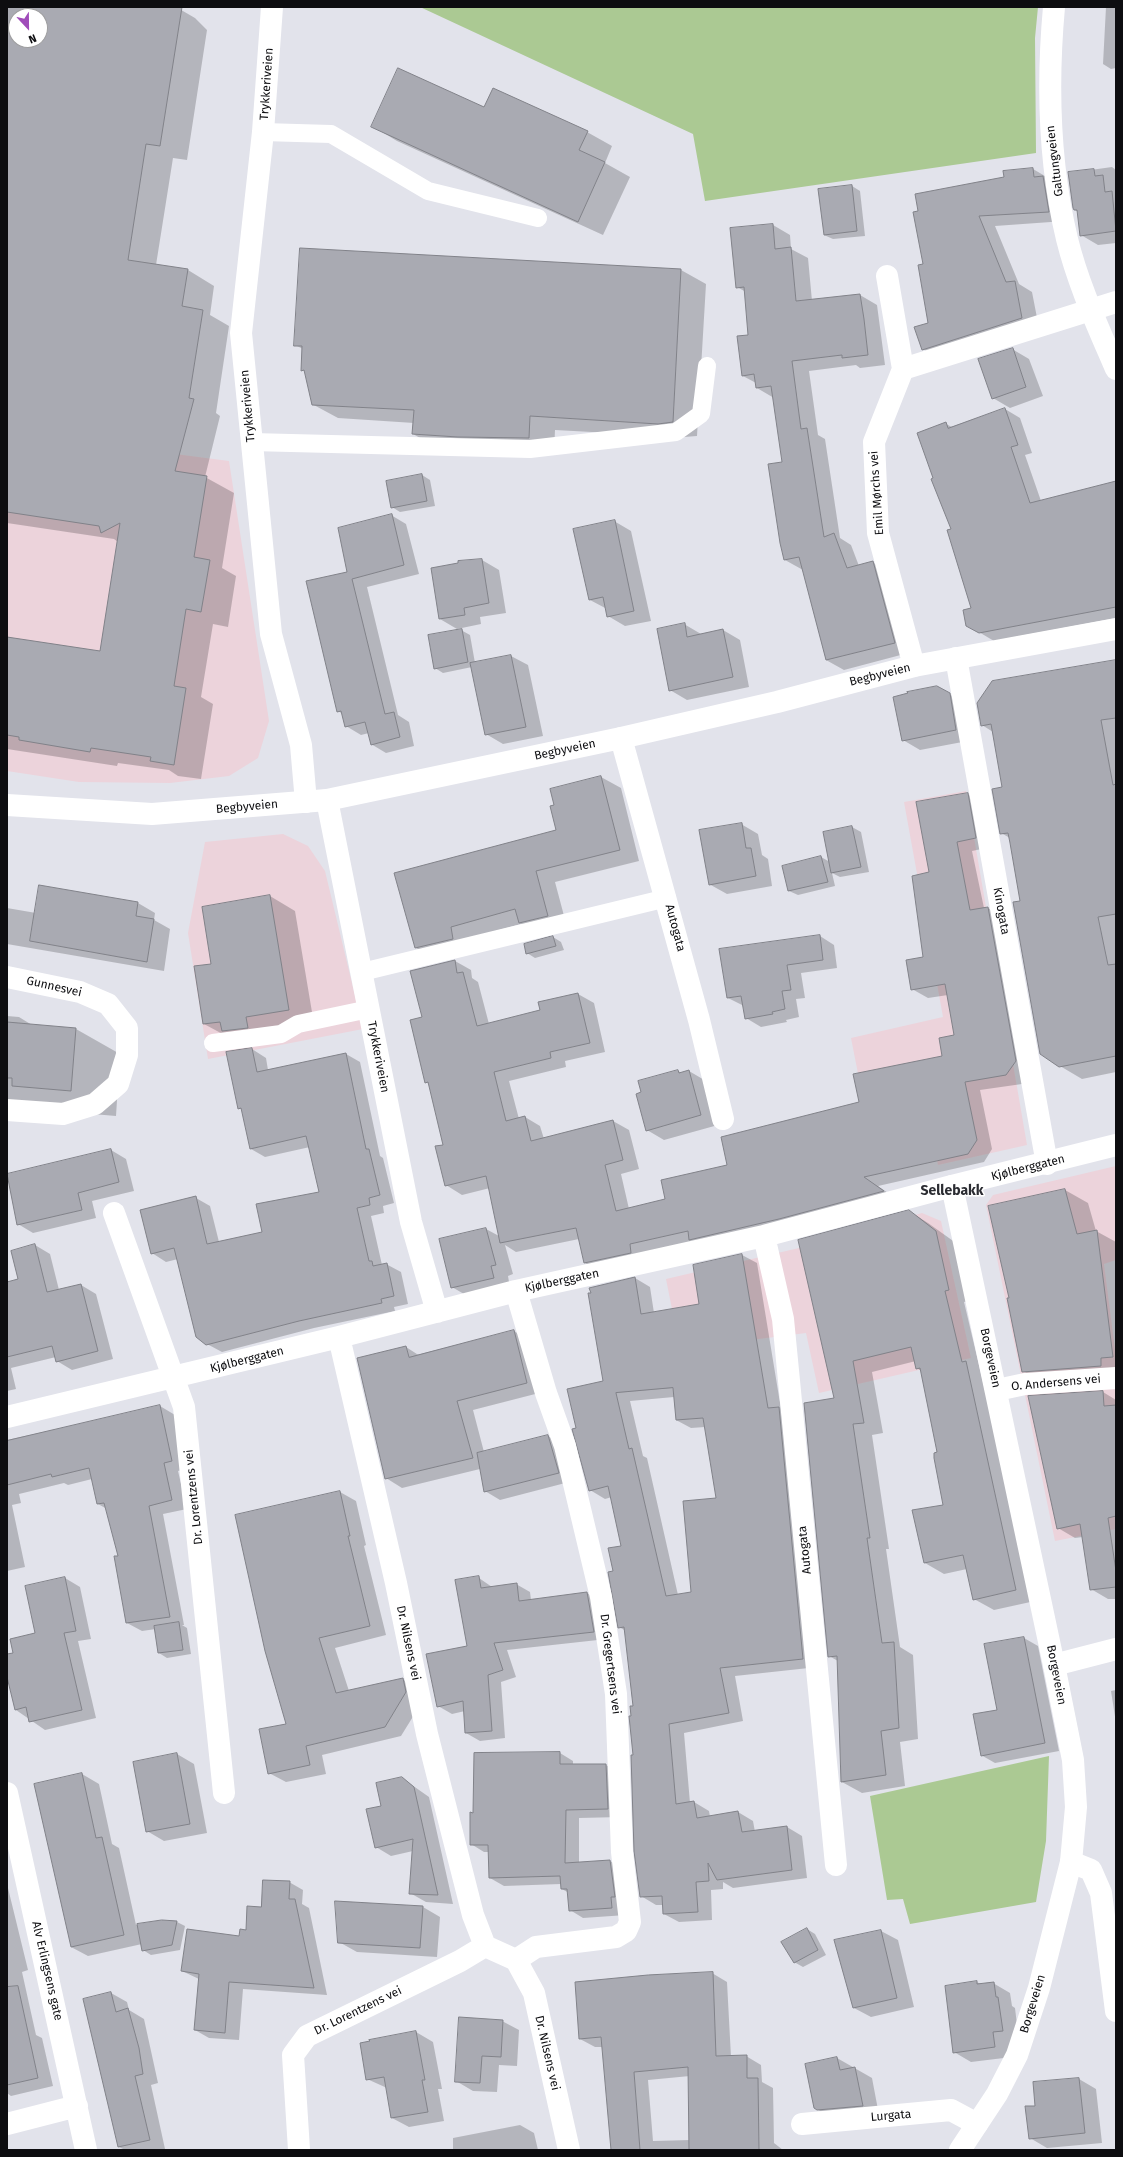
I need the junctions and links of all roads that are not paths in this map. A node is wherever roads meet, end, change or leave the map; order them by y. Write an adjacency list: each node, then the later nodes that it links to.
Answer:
1 (272, 7): 3 (street, Trykkeriveien)
2 (1054, 7): 7 (street, Galtungveien)
3 (263, 132): 4 (lane); 11 (street, Trykkeriveien)
4 (538, 218)
5 (887, 276): 9 (street)
6 (1116, 302): 7 (street)
7 (1091, 311): 9 (street); 10 (street)
8 (707, 366): 11 (lane)
9 (903, 369): 14 (street, Emil Mørchs vei)
10 (1116, 369)
11 (251, 442): 16 (street, Trykkeriveien)
12 (1116, 629): 13 (street, Begbyveien)
13 (956, 658): 14 (street, Begbyveien); 26 (street, Kinogata)
14 (914, 666): 15 (street, Begbyveien)
15 (621, 738): 16 (street, Begbyveien); 18 (street, Autogata)
16 (317, 801): 17 (street, Begbyveien); 19 (street, Trykkeriveien)
17 (7, 806)
18 (667, 898): 19 (lane); 24 (street, Autogata)
19 (362, 972): 21 (street, Trykkeriveien)
20 (7, 977): 23 (street, Gunnesvei)
21 (369, 1009): 22 (lane); 31 (street, Trykkeriveien)
22 (213, 1043)
23 (7, 1110)
24 (722, 1119)
25 (1116, 1145): 26 (street, Kjølberggaten)
26 (1047, 1164): 27 (street, Kjølberggaten)
27 (952, 1186): 29 (street, Kjølberggaten); 35 (street, Borgeveien)
28 (114, 1212): 33 (street, Dr. Lorentzens vei)
29 (764, 1236): 30 (street, Kjølberggaten); 42 (street, Autogata)
30 (516, 1291): 31 (street, Kjølberggaten); 44 (street, Dr. Gregertsens vei)
31 (437, 1312): 32 (street, Kjølberggaten)
32 (339, 1337): 33 (street, Kjølberggaten); 43 (street, Dr. Nilsens vei)
33 (173, 1378): 36 (street, Kjølberggaten); 40 (street, Dr. Lorentzens vei)
34 (1116, 1378): 35 (street, O. Andersens vei)
35 (997, 1390): 38 (street, Borgeveien)
36 (7, 1417)
37 (1116, 1649): 38 (street)
38 (1054, 1665): 41 (street, Borgeveien)
39 (7, 1793): 46 (street, Alv Erlingsens gate)
40 (224, 1793)
41 (1070, 1862): 45 (street); 49 (street, Borgeveien)
42 (836, 1865)
43 (485, 1946): 44 (street); 51 (street, Dr. Lorentzens vei)
44 (516, 1960): 52 (street, Dr. Nilsens vei)
45 (1116, 2011)
46 (77, 2106): 47 (street); 50 (street, Alv Erlingsens gate)
47 (7, 2124)
48 (802, 2124): 49 (street, Lurgata)
49 (977, 2124): 53 (street, Borgeveien)
50 (86, 2150)
51 (299, 2150)
52 (569, 2150)
53 (960, 2150)

